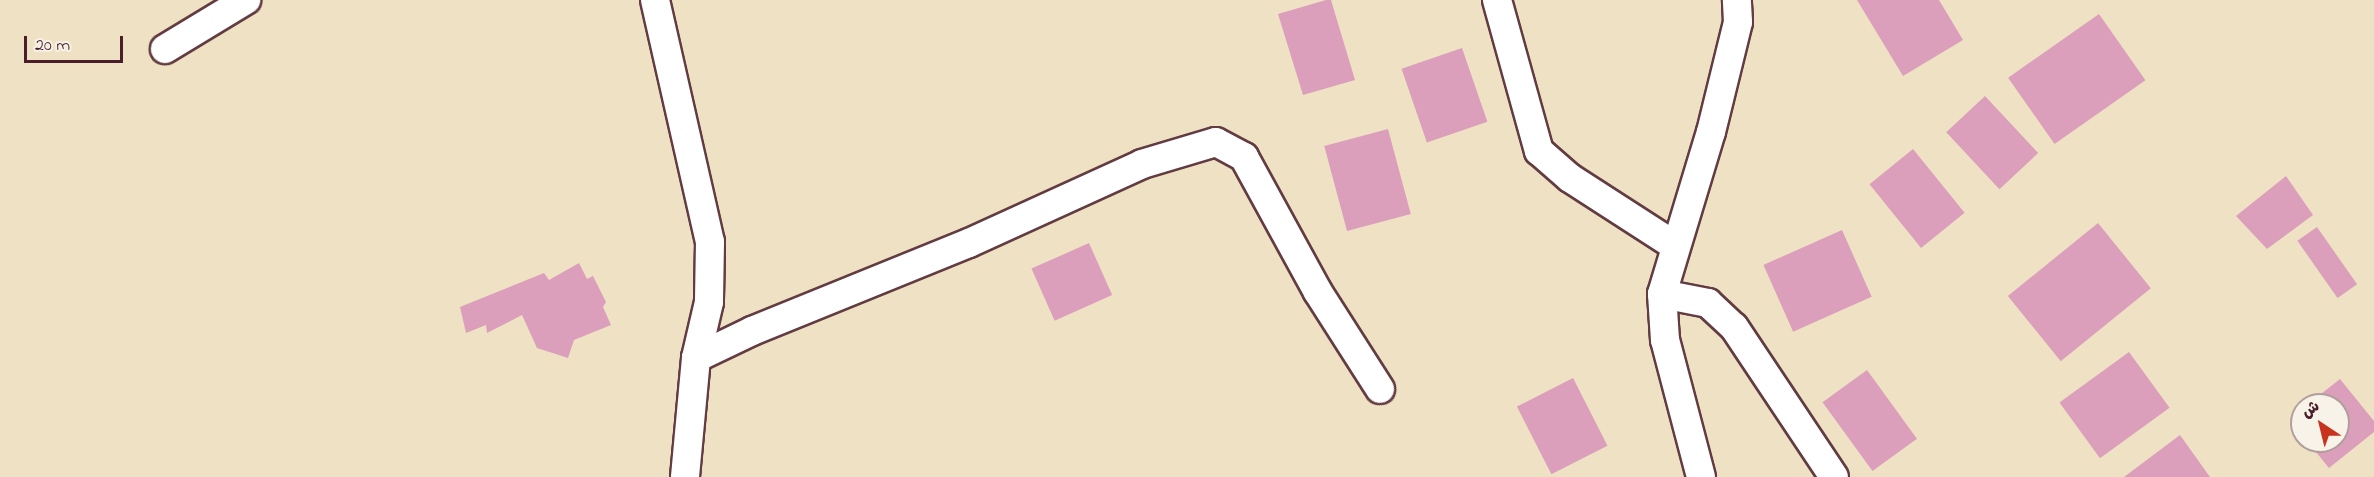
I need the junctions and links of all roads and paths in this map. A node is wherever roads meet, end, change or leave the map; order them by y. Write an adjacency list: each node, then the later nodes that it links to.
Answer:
1 (246, 0): 5 (street)
2 (655, 0): 8 (street)
3 (1497, 0): 6 (street)
4 (1737, 0): 6 (street)
5 (165, 49)
6 (1674, 245): 7 (street)
7 (1662, 294): 11 (street); 12 (street)
8 (696, 358): 9 (street); 10 (street)
9 (1380, 389)
10 (685, 477)
11 (1701, 477)
12 (1834, 477)

